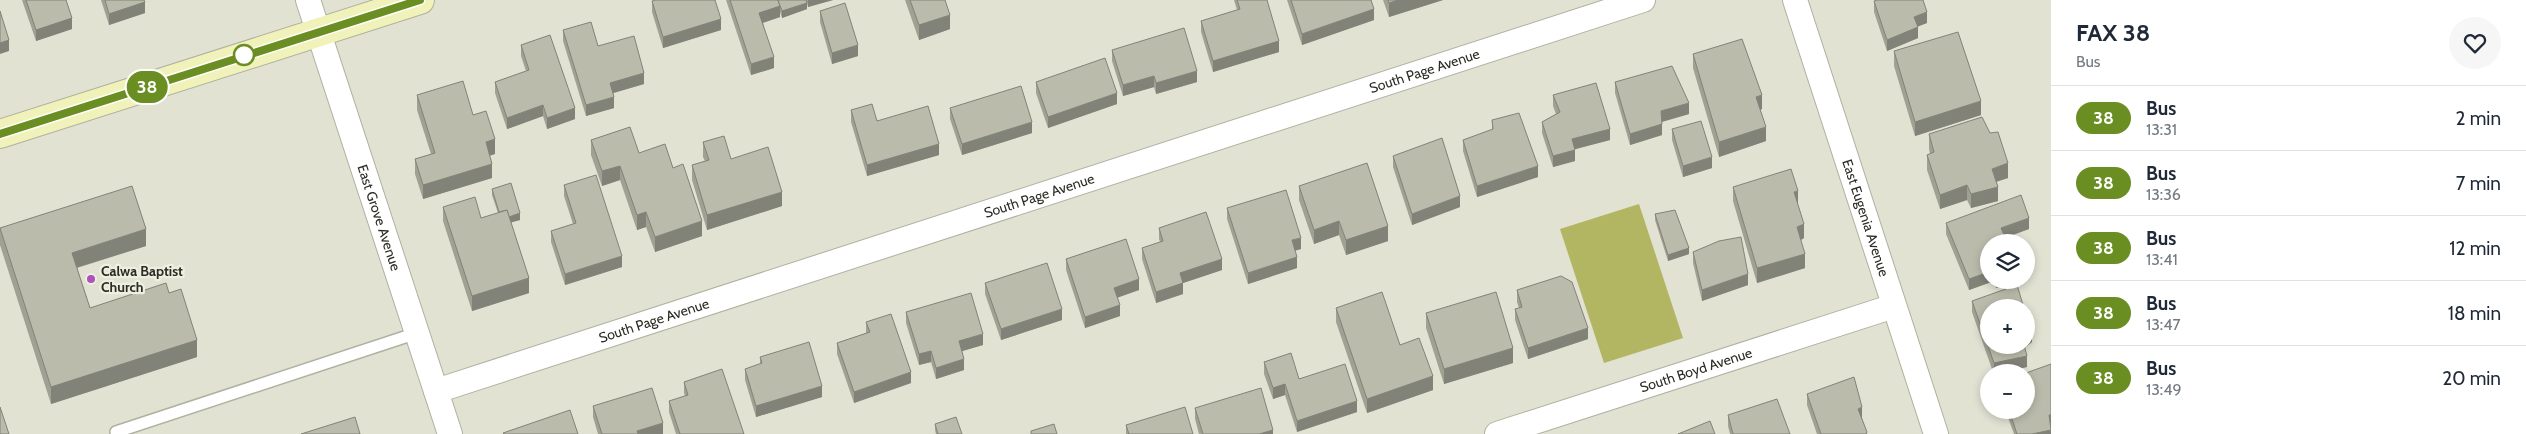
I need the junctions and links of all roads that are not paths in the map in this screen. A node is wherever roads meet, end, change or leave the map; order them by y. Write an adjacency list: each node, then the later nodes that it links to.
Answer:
1 (308, 0): 5 (street, East Grove Avenue)
2 (420, 0): 5 (main road)
3 (1643, 0): 9 (street, South Page Avenue)
4 (1795, 0): 7 (street, East Eugenia Avenue)
5 (318, 32): 6 (main road); 8 (street, East Grove Avenue)
6 (0, 134)
7 (1894, 306): 12 (street, South Boyd Avenue); 13 (street, East Eugenia Avenue)
8 (417, 333): 9 (street, East Grove Avenue); 10 (lane)
9 (436, 392): 11 (street, East Grove Avenue)
10 (116, 432)
11 (450, 434)
12 (1497, 434)
13 (1936, 434)

